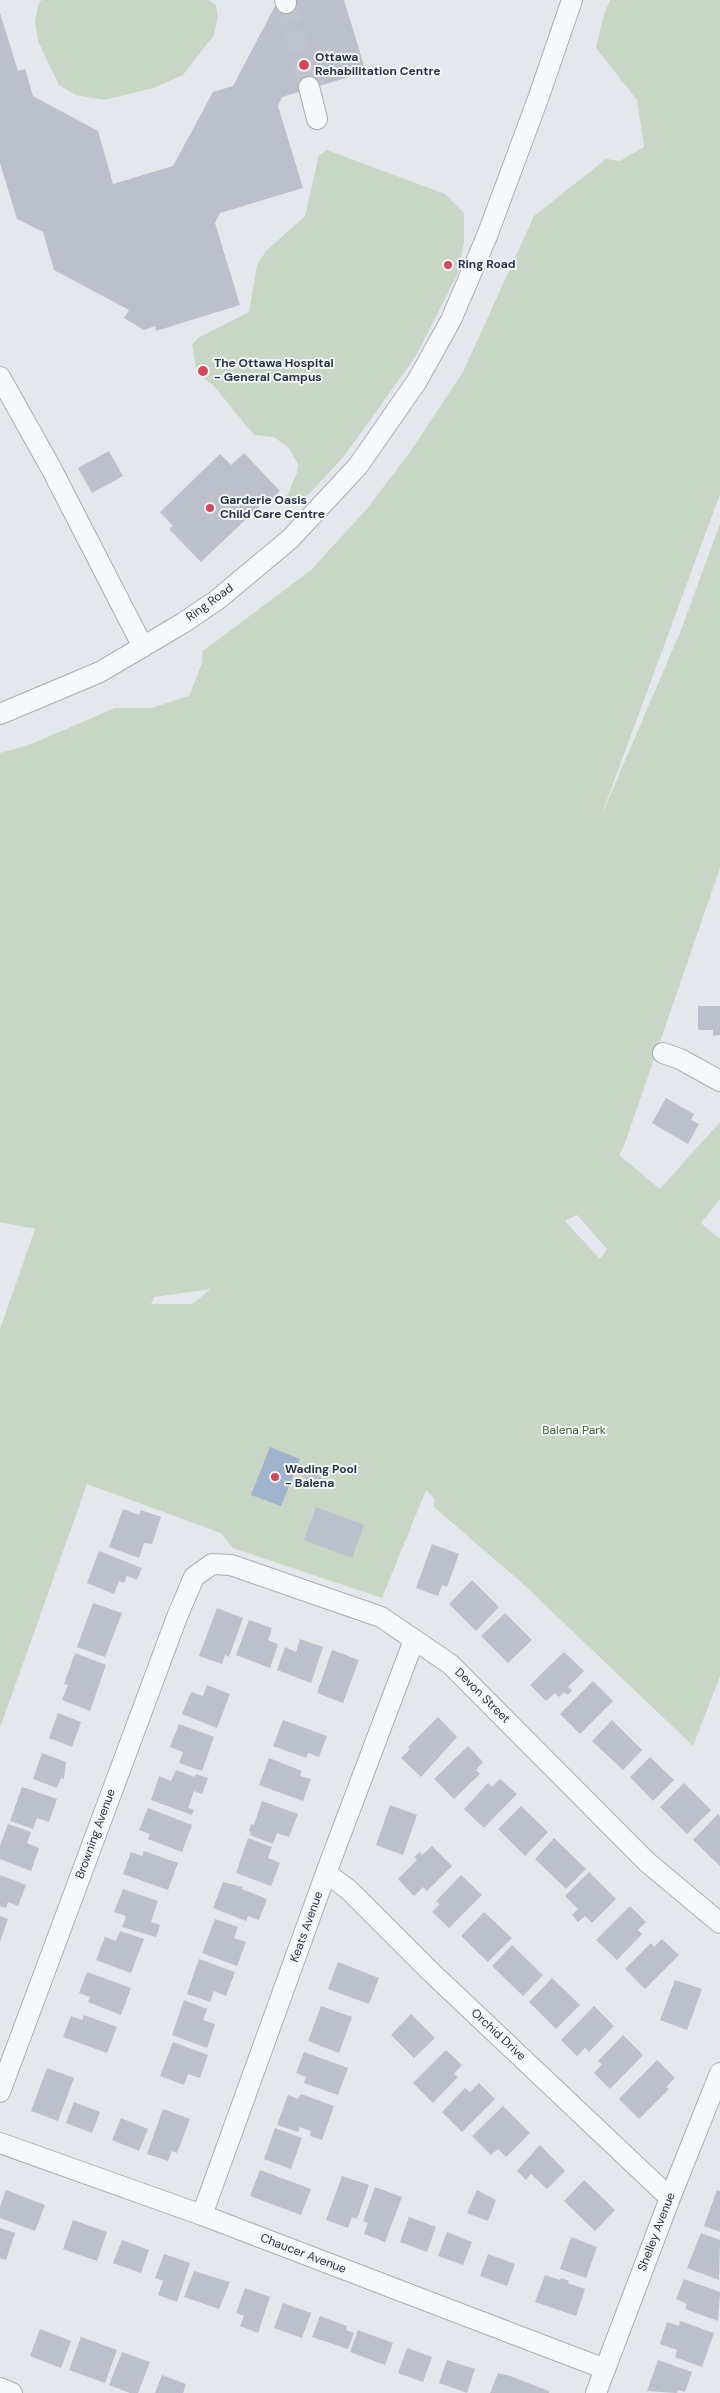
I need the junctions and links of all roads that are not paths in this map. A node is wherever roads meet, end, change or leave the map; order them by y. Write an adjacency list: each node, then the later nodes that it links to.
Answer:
1 (572, 0): 5 (street, Ring Road)
2 (309, 87): 3 (street)
3 (317, 118)
4 (0, 377): 5 (street)
5 (144, 647): 6 (street, Ring Road)
6 (0, 714)
7 (663, 1053): 8 (street)
8 (720, 1081)
9 (194, 1577): 10 (street, Devon Street); 14 (street, Browning Avenue)
10 (414, 1640): 11 (street, Keats Avenue); 12 (street, Devon Street)
11 (326, 1873): 16 (street, Orchid Drive); 17 (street, Keats Avenue)
12 (720, 1922)
13 (720, 2073): 16 (street, Shelley Avenue)
14 (0, 2092)
15 (0, 2143): 17 (street, Chaucer Avenue)
16 (670, 2198): 18 (street, Shelley Avenue)
17 (202, 2215): 18 (street, Chaucer Avenue)
18 (605, 2369): 21 (street, Shelley Avenue)
19 (0, 2388): 20 (street)
20 (12, 2393)
21 (596, 2393)

